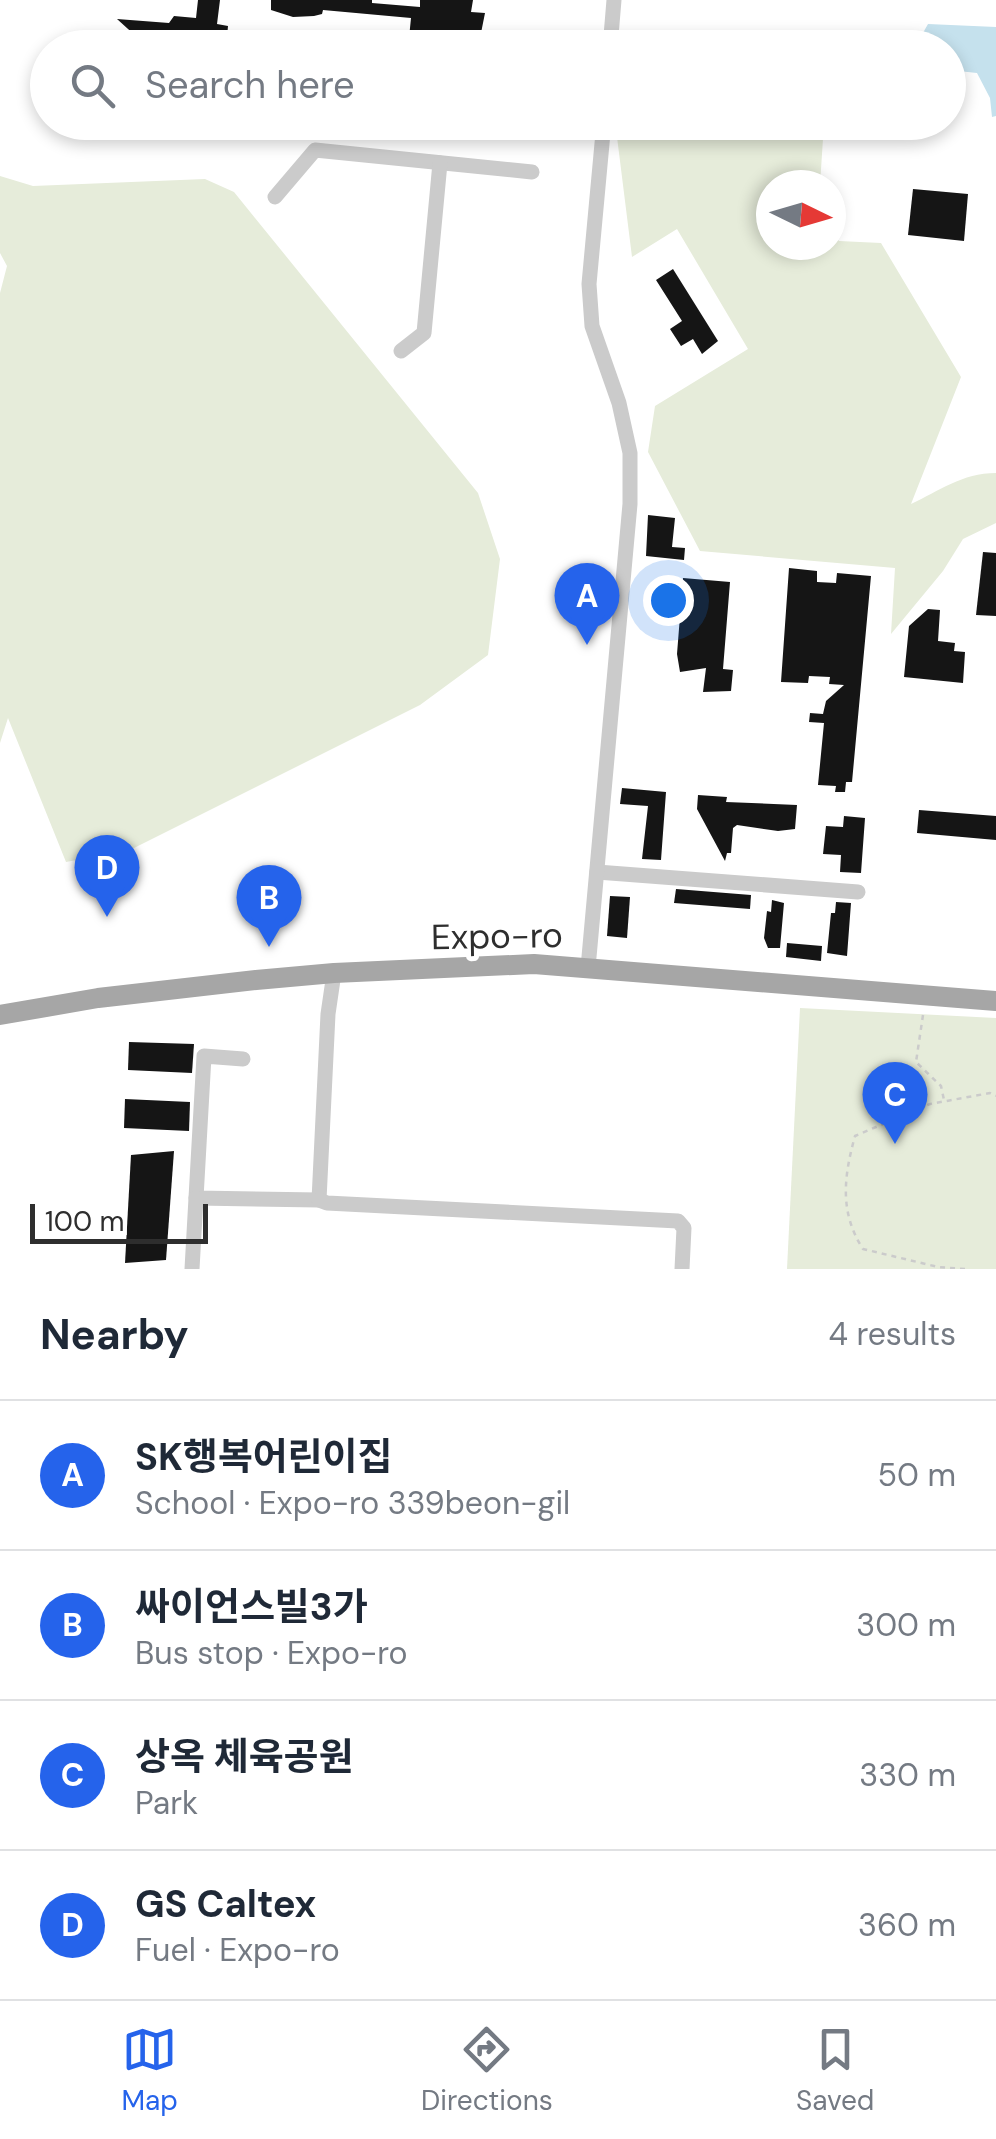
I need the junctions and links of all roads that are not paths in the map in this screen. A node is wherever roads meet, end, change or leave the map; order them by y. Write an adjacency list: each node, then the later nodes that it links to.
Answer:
1 (614, 0): 2 (street)
2 (612, 30)
3 (602, 140): 8 (street)
4 (440, 163): 5 (street); 6 (street); 7 (street)
5 (532, 172)
6 (275, 196)
7 (401, 351)
8 (597, 872): 9 (street); 10 (street)
9 (858, 892)
10 (588, 968): 11 (main road, Expo-ro); 12 (main road, Expo-ro)
11 (334, 973): 13 (main road, Expo-ro); 16 (street)
12 (996, 1001)
13 (0, 1015)
14 (243, 1059): 15 (street)
15 (196, 1198): 16 (street); 17 (street)
16 (320, 1200): 18 (street)
17 (192, 1269)
18 (682, 1269)

